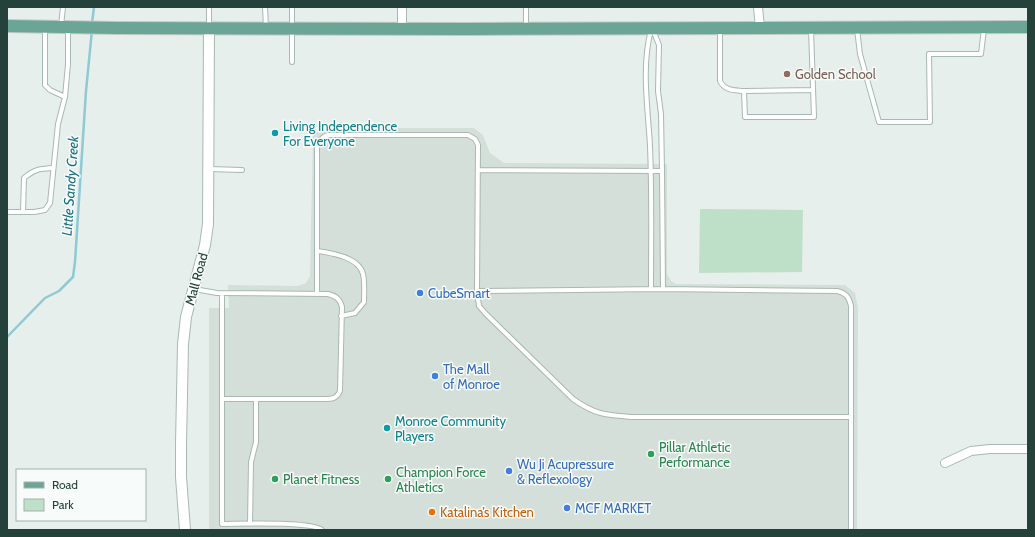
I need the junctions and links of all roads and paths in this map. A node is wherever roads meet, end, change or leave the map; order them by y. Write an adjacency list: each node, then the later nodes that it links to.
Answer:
1 (62, 7): 10 (lane)
2 (209, 7): 11 (lane)
3 (264, 7): 12 (lane)
4 (292, 7): 13 (lane)
5 (402, 7): 14 (street)
6 (526, 7): 22 (lane)
7 (758, 7): 17 (street)
8 (7, 26): 9 (main road)
9 (45, 26): 10 (main road); 26 (lane)
10 (65, 27): 11 (main road); 26 (lane)
11 (209, 28): 12 (main road); 28 (street, Mall Road)
12 (266, 28): 13 (main road)
13 (292, 28): 14 (main road); 23 (lane)
14 (402, 28): 22 (main road)
15 (652, 28): 16 (main road); 22 (main road); 31 (lane); 32 (lane)
16 (720, 28): 17 (main road); 25 (lane)
17 (760, 28): 18 (main road)
18 (811, 28): 19 (main road); 24 (lane)
19 (857, 28): 20 (main road); 20 (lane)
20 (984, 28): 21 (main road)
21 (1028, 28)
22 (526, 29)
23 (292, 62)
24 (813, 90): 25 (lane); 25 (lane)
25 (744, 91)
26 (65, 97): 27 (lane)
27 (53, 168): 34 (lane); 34 (lane)
28 (209, 169): 29 (lane); 36 (street, Mall Road)
29 (242, 170)
30 (478, 170): 31 (lane); 35 (lane); 39 (lane)
31 (650, 170): 32 (lane); 37 (lane)
32 (662, 171): 38 (lane)
33 (7, 212): 34 (lane)
34 (23, 212)
35 (318, 250): 41 (lane); 42 (lane)
36 (194, 289): 40 (lane); 49 (street, Mall Road)
37 (651, 289): 38 (lane); 39 (lane)
38 (663, 289): 45 (lane)
39 (477, 291): 45 (lane)
40 (222, 293): 41 (lane); 43 (lane)
41 (318, 294): 42 (lane)
42 (341, 316): 44 (lane)
43 (223, 399): 44 (lane); 48 (lane)
44 (256, 399): 48 (lane)
45 (850, 417): 51 (lane)
46 (1028, 449): 47 (street)
47 (945, 463)
48 (250, 524): 50 (lane)
49 (185, 530)
50 (322, 530)
51 (850, 530)

